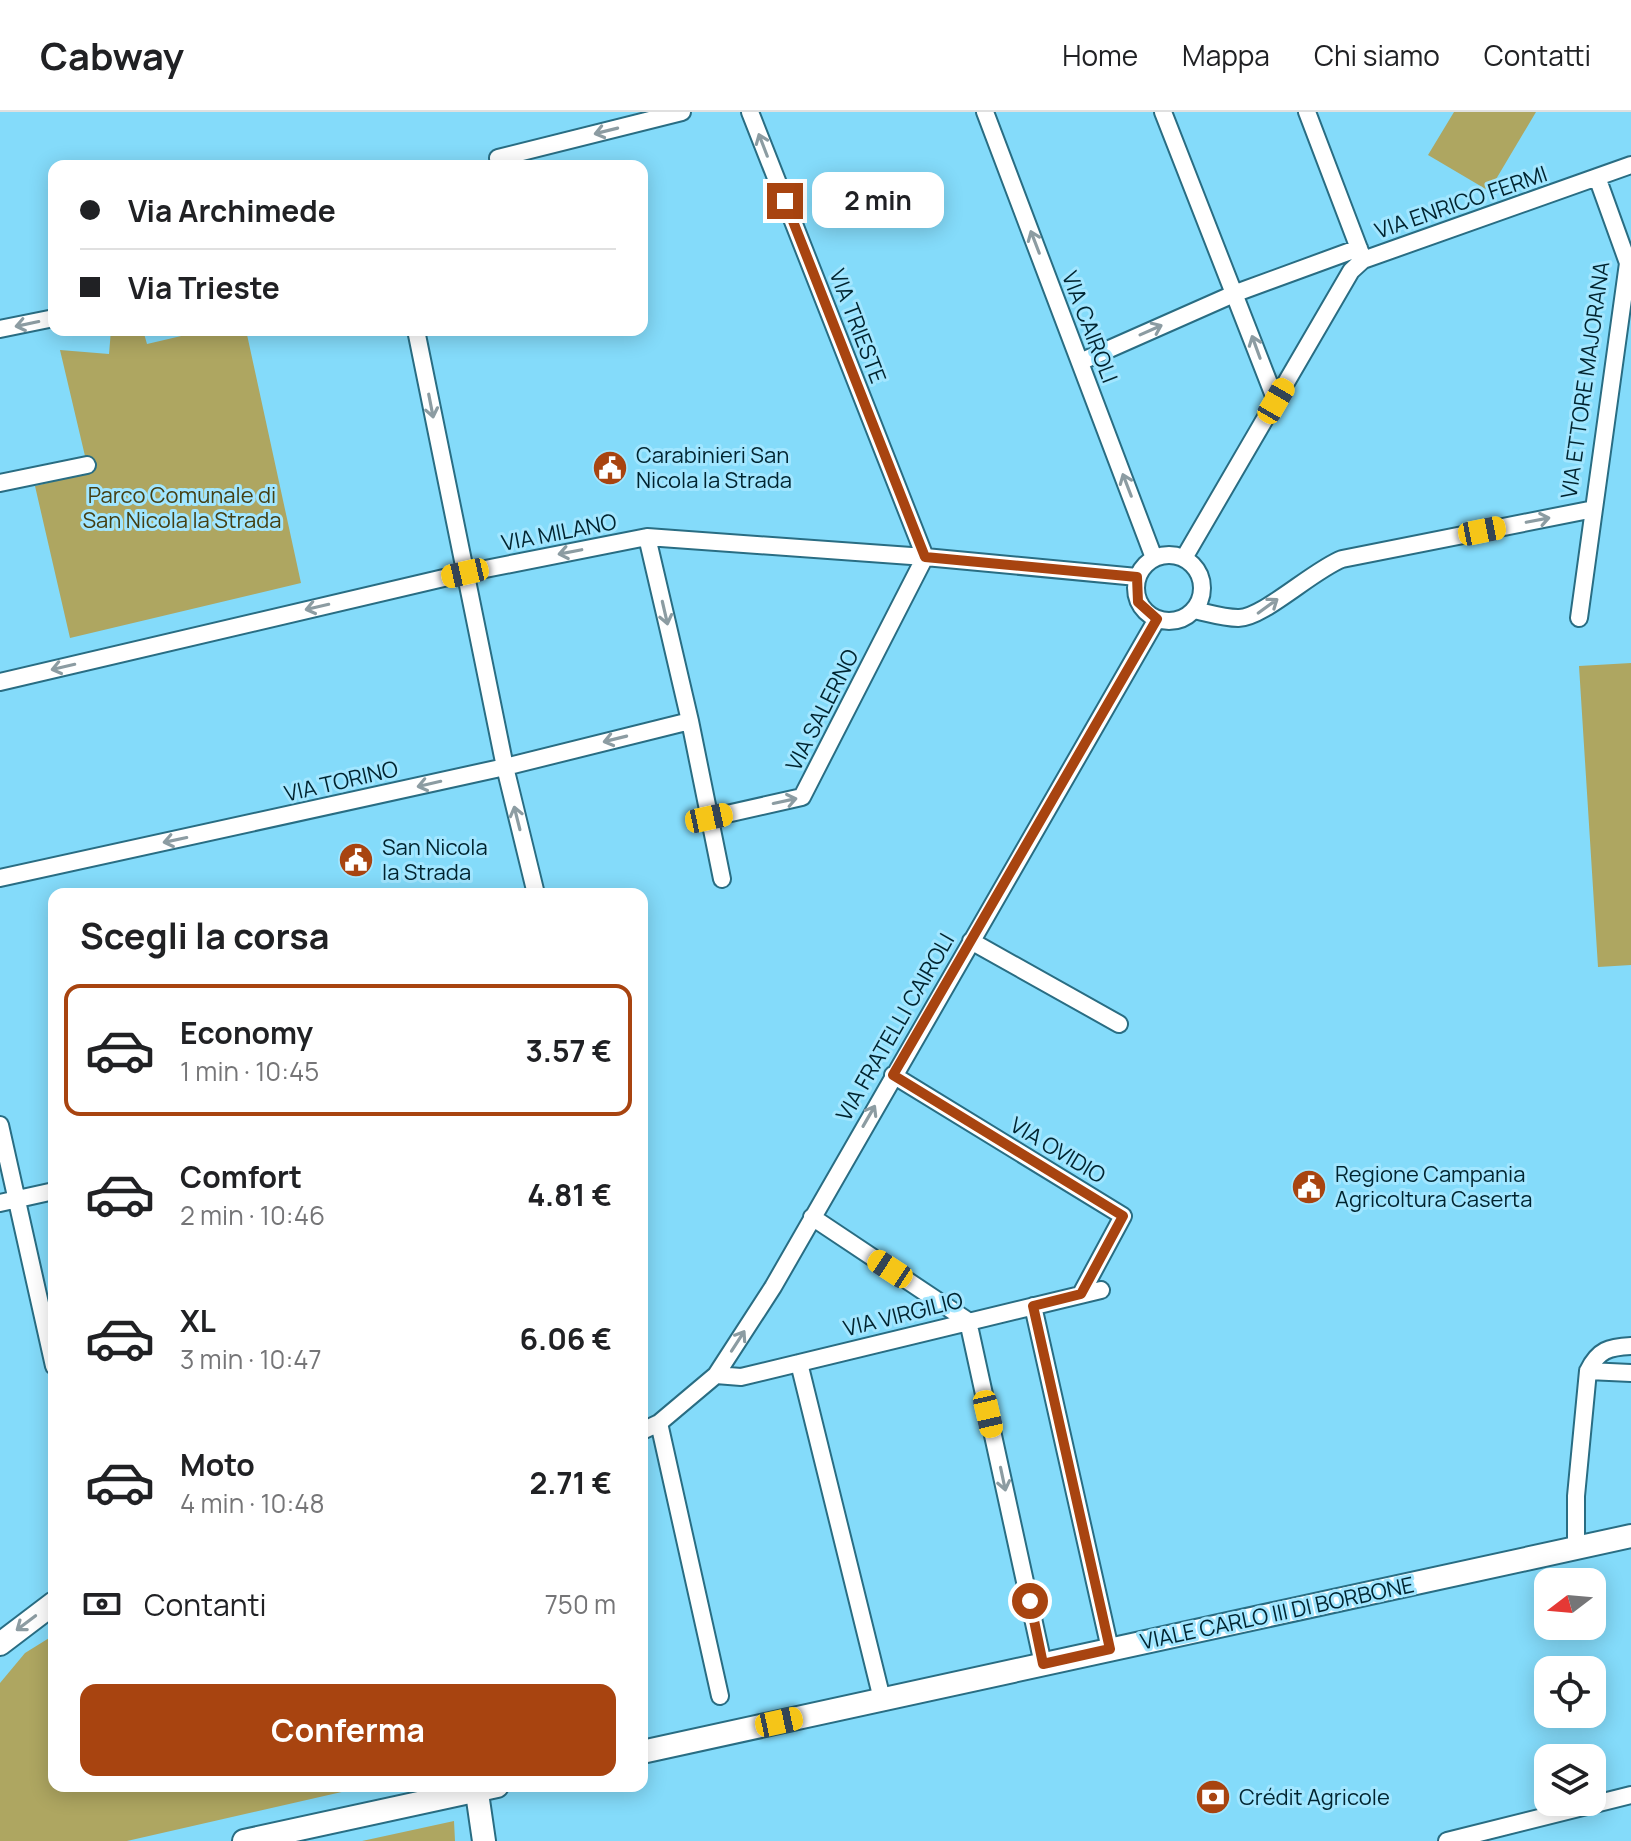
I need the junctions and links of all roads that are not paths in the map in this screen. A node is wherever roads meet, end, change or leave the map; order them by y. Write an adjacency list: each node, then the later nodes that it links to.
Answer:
1 (682, 112): 6 (street, one-way to 6)
2 (750, 112): 20 (street, VIA TRIESTE, one-way to 2)
3 (985, 112): 14 (street, VIA CAIROLI, one-way to 3)
4 (1163, 112): 10 (street)
5 (1307, 112): 9 (street)
6 (498, 160)
7 (1631, 165): 8 (street, VIA ENRICO FERMI)
8 (1597, 177): 9 (street, VIA ENRICO FERMI); 18 (street, VIA ETTORE MAJORANA)
9 (1361, 254): 10 (street); 15 (street, VIA ENRICO FERMI)
10 (1236, 293): 14 (street, one-way to 10); 15 (street, one-way to 10)
11 (48, 319): 12 (street, one-way to 12)
12 (0, 329)
13 (417, 336): 23 (street, one-way to 23)
14 (1080, 362): 21 (street, VIA CAIROLI, one-way to 14)
15 (1276, 401): 22 (street, VIA ENRICO FERMI)
16 (87, 465): 17 (street)
17 (0, 483)
18 (1594, 509): 25 (street, VIA ETTORE MAJORANA, one-way to 18); 26 (street, VIA ETTORE MAJORANA)
19 (647, 537): 20 (street, VIA MILANO); 23 (street, VIA MILANO, one-way to 23); 29 (street, one-way to 29)
20 (925, 557): 24 (street, VIA MILANO); 31 (street, VIA SALERNO, one-way to 20)
21 (1154, 558): 22 (street); 24 (street)
22 (1184, 558): 25 (street)
23 (465, 573): 28 (street, VIA MILANO, one-way to 28); 30 (street)
24 (1137, 577): 27 (street)
25 (1194, 610): 27 (street)
26 (1579, 618)
27 (1157, 619): 35 (street, VIA FRATELLI CAIROLI)
28 (0, 682)
29 (690, 721): 30 (street, VIA TORINO, one-way to 30); 31 (street)
30 (505, 767): 32 (street, VIA TORINO, one-way to 32); 34 (street, one-way to 30)
31 (709, 818): 33 (street)
32 (0, 878)
33 (722, 879)
34 (535, 888)
35 (971, 941): 36 (street); 37 (street, VIA FRATELLI CAIROLI)
36 (1119, 1024)
37 (893, 1075): 41 (street, VIA FRATELLI CAIROLI, one-way to 37); 43 (street, VIA OVIDIO)
38 (0, 1125): 40 (street)
39 (48, 1192): 40 (street)
40 (8, 1202): 46 (street)
41 (812, 1217): 45 (street); 51 (street, VIA FRATELLI CAIROLI, one-way to 41)
42 (1101, 1290): 43 (street, VIA VIRGILIO)
43 (1081, 1294): 44 (street, VIA VIRGILIO)
44 (1033, 1306): 45 (street, VIA VIRGILIO); 58 (street)
45 (968, 1321): 48 (street, VIA VIRGILIO); 59 (street, one-way to 59)
46 (48, 1345)
47 (1631, 1346): 49 (street)
48 (799, 1363): 51 (street, VIA VIRGILIO); 61 (street)
49 (1588, 1371): 50 (street); 55 (street)
50 (1631, 1373)
51 (716, 1375): 52 (street, VIA FRATELLI CAIROLI)
52 (659, 1423): 53 (street, VIA FRATELLI CAIROLI); 60 (street)
53 (648, 1428)
54 (1631, 1536): 55 (main road, VIALE CARLO III DI BORBONE)
55 (1576, 1548): 58 (main road, VIALE CARLO III DI BORBONE)
56 (48, 1608): 57 (main road, one-way to 57)
57 (0, 1644)
58 (1110, 1649): 59 (main road, VIALE CARLO III DI BORBONE)
59 (1043, 1664): 61 (main road, VIALE CARLO III DI BORBONE)
60 (720, 1696)
61 (882, 1699): 62 (main road, VIALE CARLO III DI BORBONE)
62 (648, 1751)
63 (462, 1792): 66 (main road)
64 (484, 1792): 67 (main road)
65 (1631, 1795): 68 (street)
66 (244, 1841)
67 (484, 1841)
68 (1447, 1841)

